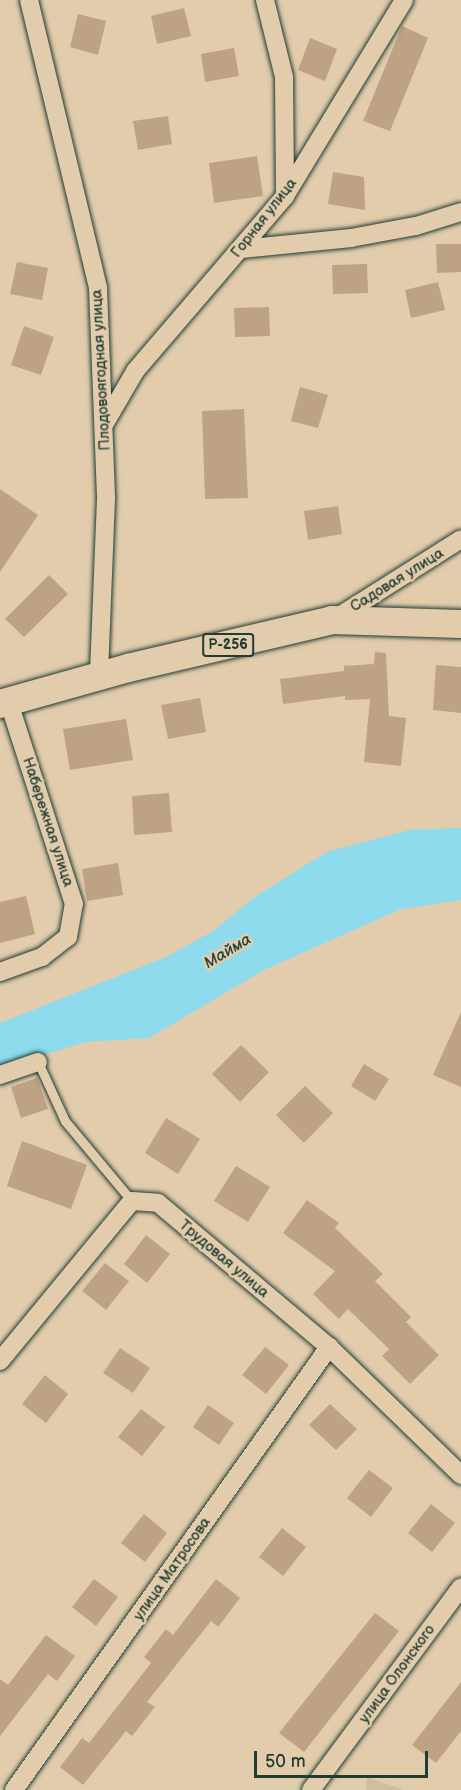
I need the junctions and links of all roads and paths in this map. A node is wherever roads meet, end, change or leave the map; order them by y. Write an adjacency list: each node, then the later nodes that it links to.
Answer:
1 (29, 0): 7 (street, Плодовоягодная улица)
2 (265, 0): 4 (street)
3 (404, 0): 4 (street, Горная улица)
4 (285, 196): 6 (street, Горная улица)
5 (461, 212): 6 (street)
6 (241, 249): 7 (street, Горная улица)
7 (105, 423): 11 (street, Плодовоягодная улица)
8 (461, 539): 9 (street, Садовая улица)
9 (332, 620): 10 (main road, Р-256); 11 (main road, Р-256)
10 (461, 624)
11 (99, 676): 12 (main road, Р-256)
12 (4, 704): 13 (street, Набережная улица)
13 (0, 972)
14 (38, 1062): 15 (street); 16 (lane)
15 (0, 1074)
16 (132, 1201): 17 (street, Трудовая улица); 18 (street)
17 (329, 1347): 19 (street, Трудовая улица); 21 (street, улица Матросова)
18 (0, 1361)
19 (461, 1475)
20 (461, 1587): 22 (street, улица Олонского)
21 (14, 1790)
22 (311, 1790)

